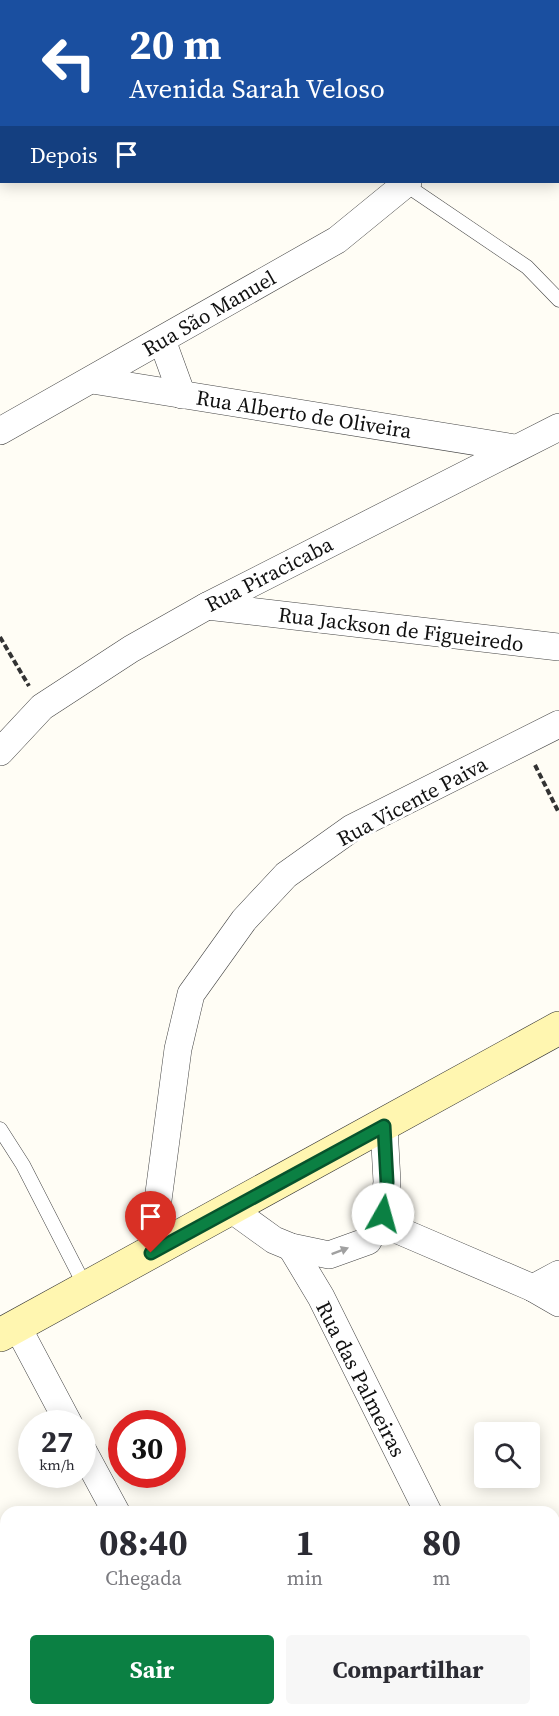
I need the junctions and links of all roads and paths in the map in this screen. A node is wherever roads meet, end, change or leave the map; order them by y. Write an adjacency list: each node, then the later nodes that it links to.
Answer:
1 (405, 183): 2 (lane); 3 (street, Rua São Manuel)
2 (559, 300)
3 (162, 340): 4 (street, Rua São Manuel); 5 (street)
4 (92, 380): 5 (street, Rua Alberto de Oliveira); 7 (street, Rua São Manuel)
5 (182, 395): 8 (street, Rua Alberto de Oliveira)
6 (559, 427): 8 (street, Rua Piracicaba)
7 (0, 431)
8 (515, 448): 9 (street, Rua Piracicaba)
9 (207, 606): 11 (street, Rua Jackson de Figueiredo); 12 (street, Rua Piracicaba)
10 (0, 637): 12 (path)
11 (559, 647)
12 (42, 707): 15 (street, Rua Piracicaba)
13 (559, 724): 14 (street, Rua Vicente Paiva)
14 (524, 743): 16 (path); 23 (street, Rua Vicente Paiva)
15 (0, 752)
16 (559, 813)
17 (559, 1028): 18 (main road)
18 (384, 1126): 20 (main road); 21 (street)
19 (0, 1129): 25 (lane)
20 (231, 1209): 22 (street); 23 (main road)
21 (379, 1222): 22 (street, one-way to 21); 26 (street)
22 (291, 1247): 32 (street, Rua das Palmeiras)
23 (151, 1253): 25 (main road)
24 (559, 1274): 26 (street)
25 (86, 1288): 28 (main road)
26 (533, 1288): 27 (street)
27 (559, 1303)
28 (8, 1330): 29 (street)
29 (60, 1410)
30 (96, 1475): 31 (street)
31 (113, 1506)
32 (425, 1506)

